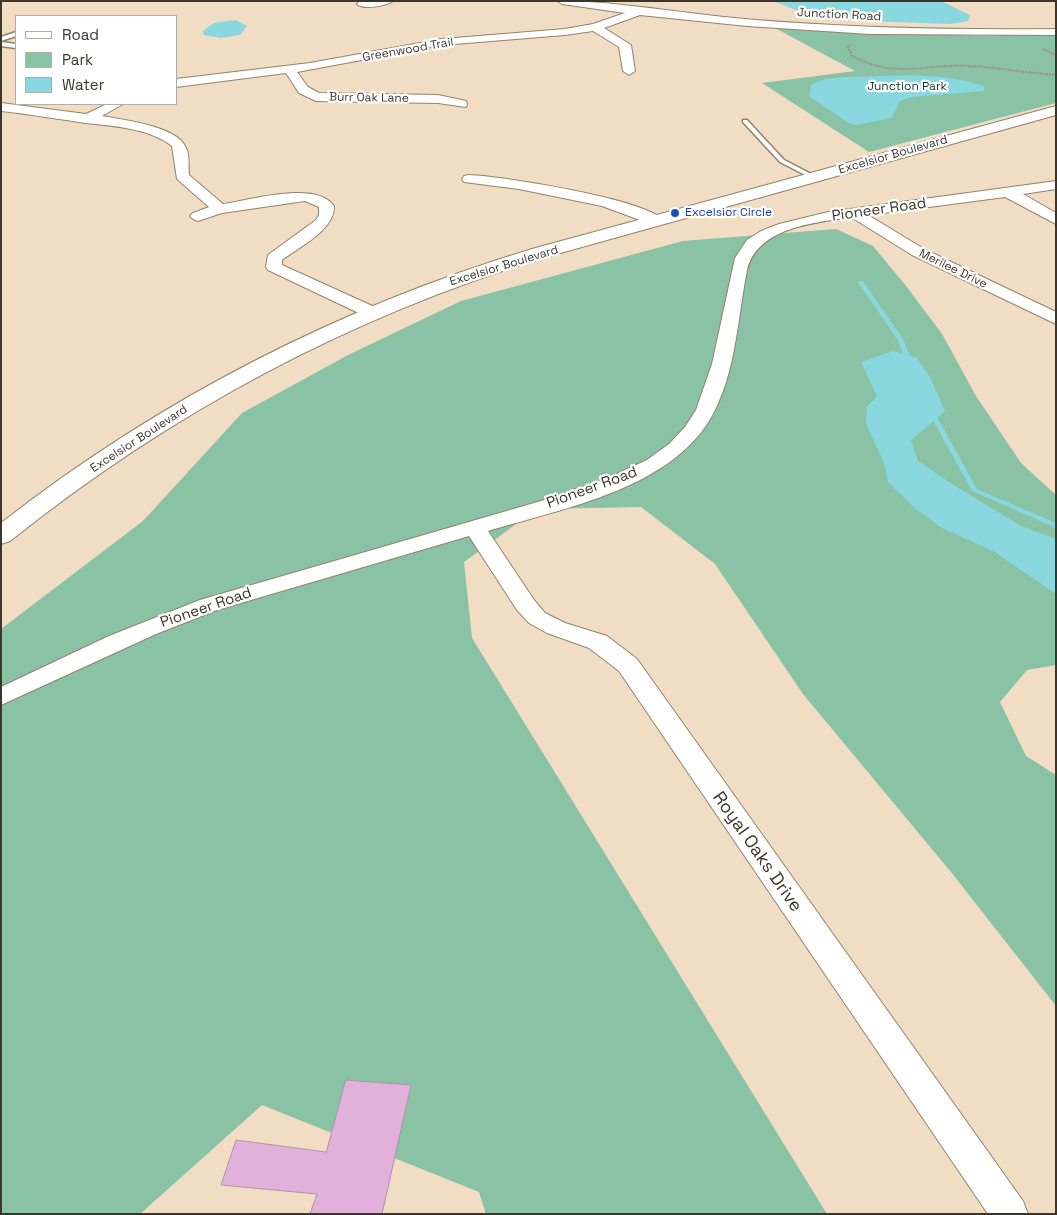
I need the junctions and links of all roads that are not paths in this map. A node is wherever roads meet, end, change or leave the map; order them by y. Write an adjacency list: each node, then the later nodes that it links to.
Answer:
1 (388, 1): 3 (street)
2 (562, 1): 4 (street, Junction Road)
3 (362, 4)
4 (638, 13): 5 (street, Greenwood Trail); 6 (street, Junction Road)
5 (595, 27): 11 (street, Greenwood Trail); 12 (street)
6 (1056, 32)
7 (15, 34): 8 (lane)
8 (1, 39)
9 (1, 44): 10 (lane)
10 (15, 46)
11 (290, 70): 13 (street, Greenwood Trail); 14 (street, Burr Oak Lane)
12 (629, 71)
13 (178, 84)
14 (461, 104)
15 (115, 105): 18 (street)
16 (1, 107): 18 (street)
17 (1056, 110): 20 (main road, Excelsior Boulevard)
18 (86, 120): 24 (street)
19 (745, 121): 20 (lane)
20 (813, 178): 28 (main road, Excelsior Boulevard)
21 (469, 179): 28 (street)
22 (1056, 185): 23 (street, Pioneer Road)
23 (1008, 192): 25 (street, Pioneer Road); 27 (street)
24 (220, 209): 26 (street); 29 (street)
25 (855, 213): 30 (street, Merilee Drive); 31 (street, Pioneer Road)
26 (198, 216)
27 (1056, 219)
28 (656, 221): 29 (main road, Excelsior Boulevard)
29 (373, 312): 32 (main road, Excelsior Boulevard)
30 (1056, 319)
31 (474, 528): 33 (street, Pioneer Road); 34 (street, Royal Oaks Drive)
32 (1, 536)
33 (1, 697)
34 (1010, 1214)

